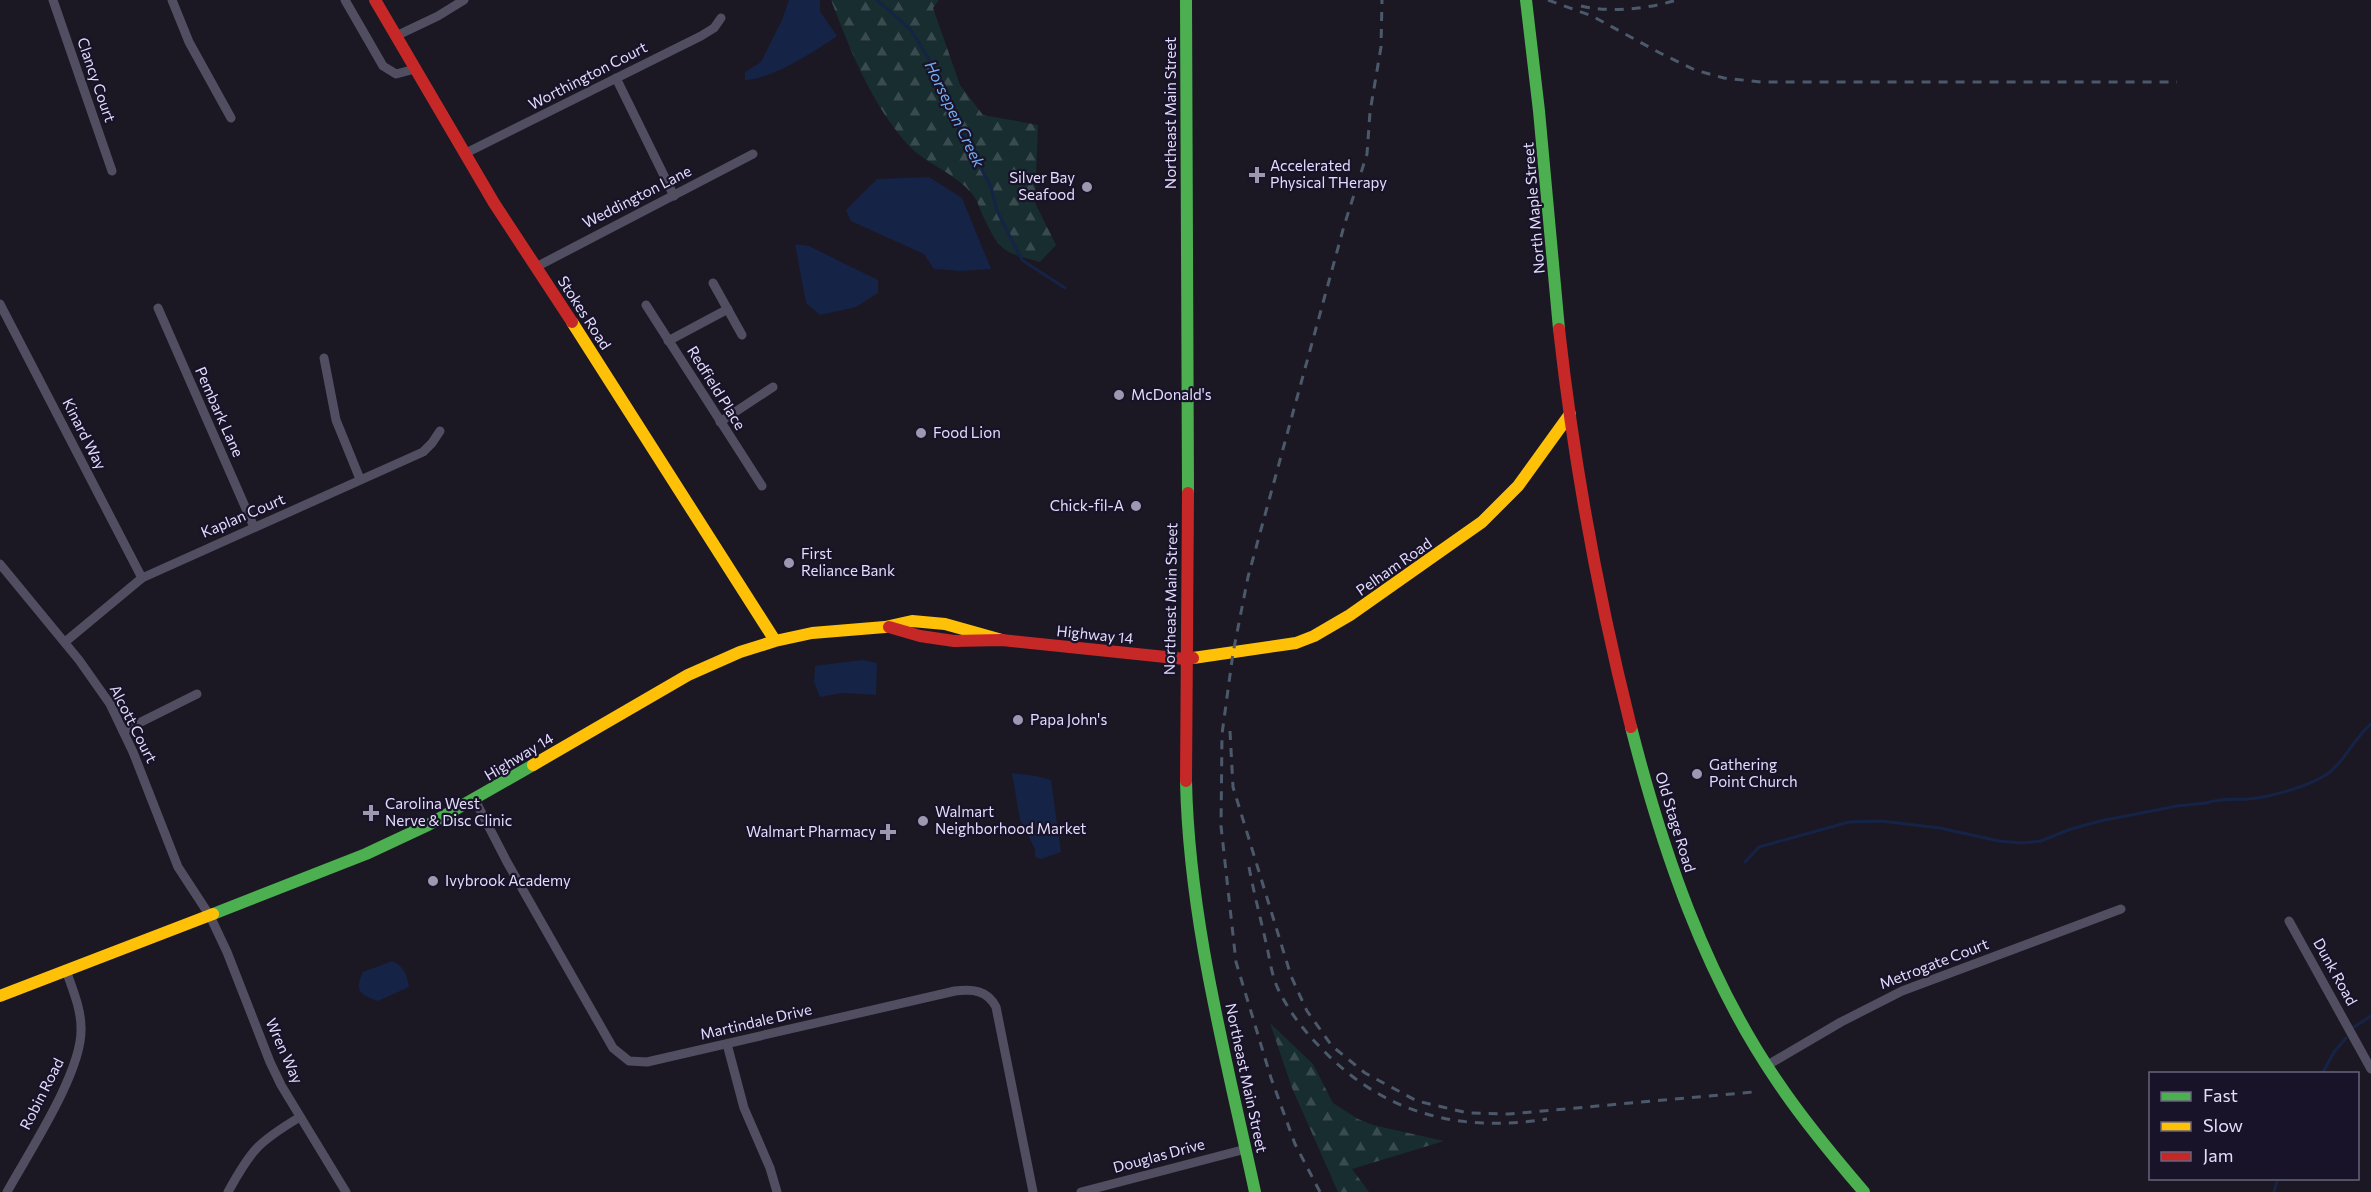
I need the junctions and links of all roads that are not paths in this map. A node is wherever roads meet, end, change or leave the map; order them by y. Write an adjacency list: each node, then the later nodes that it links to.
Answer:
1 (172, 0): 12 (street)
2 (345, 0): 10 (street)
3 (375, 0): 9 (street, Stokes Road)
4 (464, 0): 9 (street)
5 (1186, 0): 37 (street, Northeast Main Street)
6 (1526, 0): 27 (street, North Maple Street)
7 (56, 1): 15 (street, Clancy Court)
8 (722, 18): 11 (street, Worthington Court)
9 (396, 36): 10 (street, Stokes Road)
10 (415, 69): 13 (street, Stokes Road)
11 (616, 78): 13 (street, Worthington Court); 16 (street)
12 (231, 118)
13 (464, 154): 17 (street, Stokes Road)
14 (753, 154): 16 (street, Weddington Lane)
15 (112, 171)
16 (674, 195): 17 (street, Weddington Lane)
17 (536, 267): 35 (street, Stokes Road)
18 (713, 283): 22 (street)
19 (0, 304): 34 (street, Kinard Way)
20 (645, 305): 24 (street, Redfield Place)
21 (158, 308): 32 (street, Pembark Lane)
22 (728, 309): 23 (street); 24 (street)
23 (742, 335)
24 (669, 341): 28 (street, Redfield Place)
25 (324, 358): 30 (street)
26 (773, 387): 28 (street)
27 (1570, 414): 37 (street, Pelham Road); 47 (street, Old Stage Road)
28 (720, 422): 31 (street, Redfield Place)
29 (440, 430): 30 (street, Kaplan Court)
30 (360, 479): 32 (street, Kaplan Court)
31 (762, 486)
32 (254, 527): 34 (street, Kaplan Court)
33 (0, 564): 36 (street, Alcott Court)
34 (142, 578): 36 (street, Kaplan Court)
35 (774, 639): 37 (street, Highway 14); 40 (street, Highway 14)
36 (64, 642): 39 (street, Alcott Court)
37 (1185, 659): 50 (street, Northeast Main Street)
38 (197, 694): 39 (street)
39 (123, 731): 42 (street, Alcott Court)
40 (475, 800): 42 (street, Highway 14); 46 (street, Martindale Drive)
41 (2121, 909): 47 (street, Metrogate Court)
42 (210, 916): 44 (street, Highway 14); 49 (street, Wren Way)
43 (2289, 921): 48 (street, Dunk Road)
44 (66, 969): 45 (street, Highway 14); 51 (street, Robin Road)
45 (0, 996)
46 (727, 1044): 54 (street); 55 (street, Martindale Drive)
47 (1766, 1066): 58 (street, Old Stage Road)
48 (2371, 1069)
49 (300, 1118): 52 (street); 53 (street, Wren Way)
50 (1246, 1149): 56 (street, Douglas Drive); 57 (street, Northeast Main Street)
51 (7, 1192)
52 (228, 1192)
53 (346, 1192)
54 (777, 1192)
55 (1033, 1192)
56 (1081, 1192)
57 (1255, 1192)
58 (1864, 1192)

